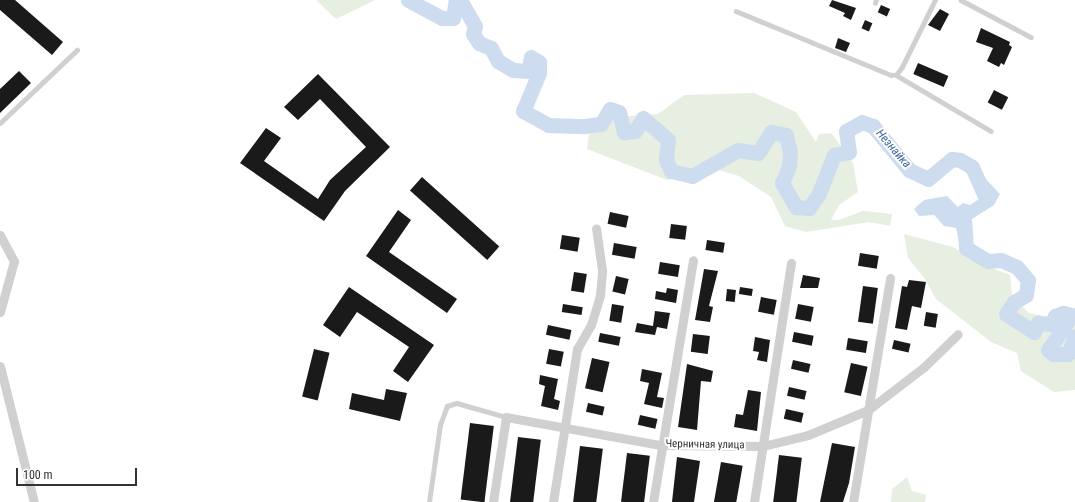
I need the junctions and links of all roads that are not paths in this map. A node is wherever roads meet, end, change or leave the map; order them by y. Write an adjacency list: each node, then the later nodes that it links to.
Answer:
1 (935, 0): 6 (lane)
2 (960, 0): 4 (lane)
3 (736, 11): 6 (lane)
4 (1031, 37)
5 (77, 50): 7 (lane)
6 (896, 75): 8 (lane)
7 (0, 123)
8 (991, 131)
9 (596, 228): 19 (street)
10 (0, 235): 14 (street)
11 (693, 260): 20 (street)
12 (791, 263): 21 (street)
13 (890, 278): 17 (street)
14 (0, 312)
15 (958, 334): 17 (street, Черничная улица)
16 (0, 366): 22 (street)
17 (868, 410): 21 (street, Черничная улица); 28 (street)
18 (506, 417): 19 (street, Черничная улица); 23 (lane); 24 (street)
19 (564, 430): 20 (street, Черничная улица); 25 (street)
20 (660, 445): 21 (street, Черничная улица); 26 (street)
21 (763, 446): 27 (street)
22 (34, 502)
23 (429, 502)
24 (493, 502)
25 (553, 502)
26 (653, 502)
27 (754, 502)
28 (853, 502)

